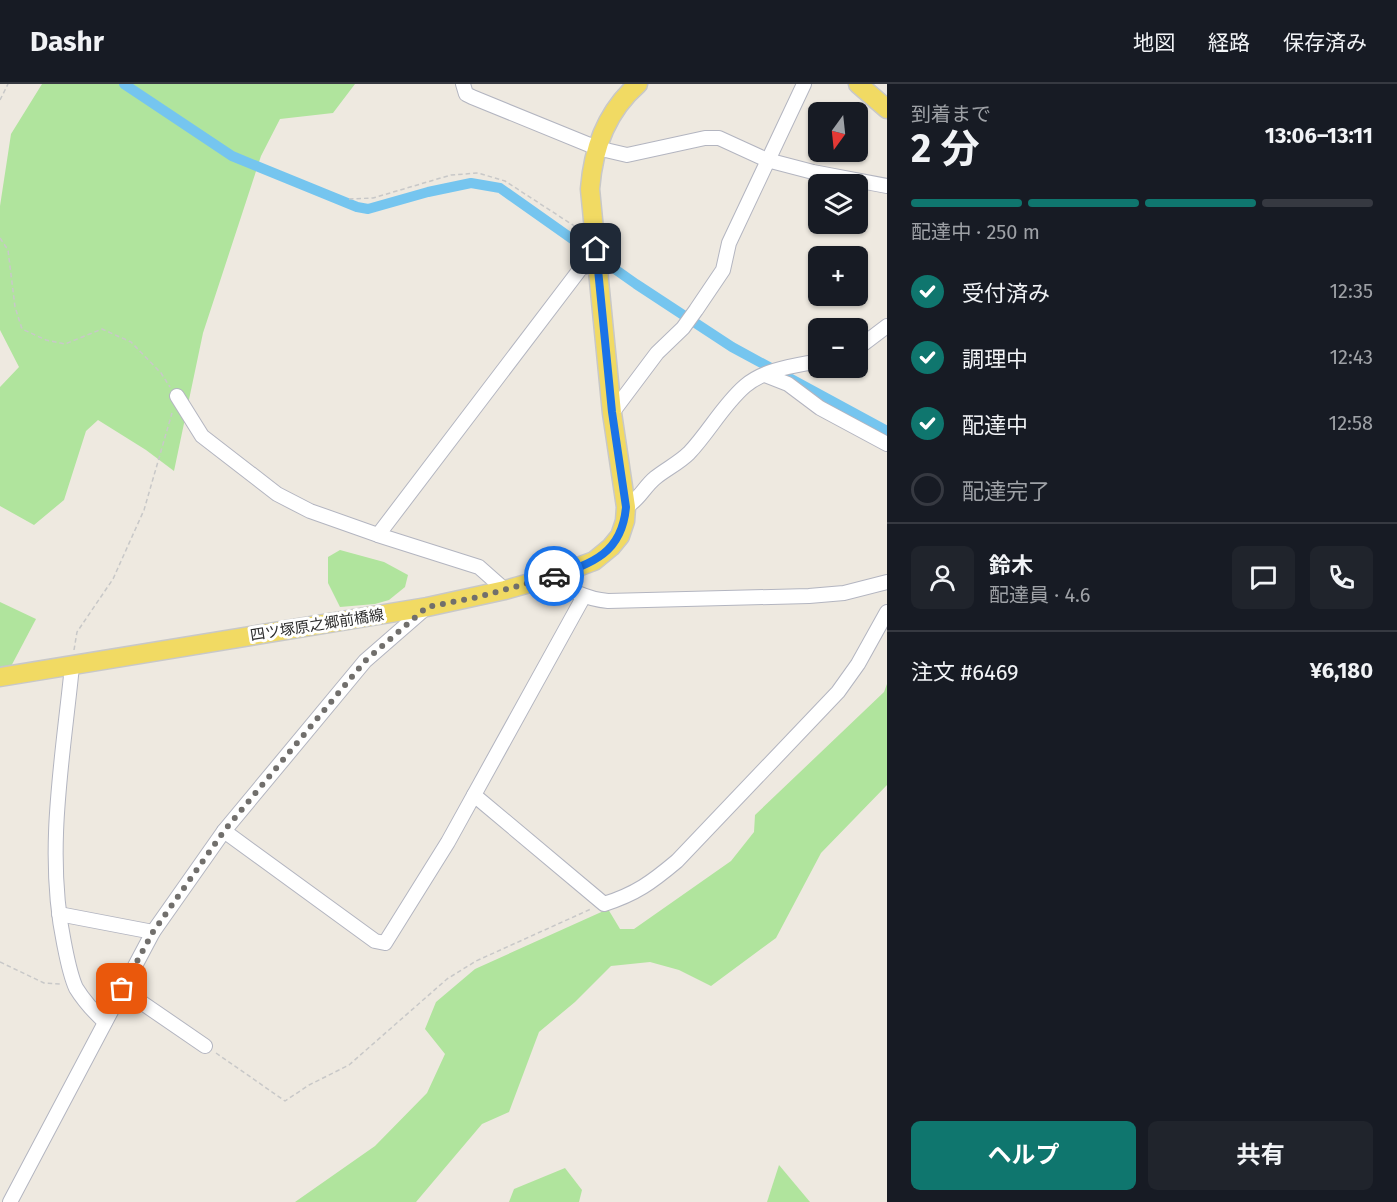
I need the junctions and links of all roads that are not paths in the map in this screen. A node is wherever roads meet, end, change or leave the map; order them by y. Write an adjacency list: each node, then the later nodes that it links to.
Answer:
1 (463, 84): 6 (street)
2 (638, 84): 6 (main road, 四ツ塚原之郷前橋線)
3 (804, 84): 7 (street)
4 (858, 84): 5 (main road)
5 (887, 108)
6 (597, 148): 7 (street); 9 (main road, 四ツ塚原之郷前橋線)
7 (767, 160): 8 (street); 15 (street)
8 (887, 186)
9 (596, 253): 15 (main road, 四ツ塚原之郷前橋線); 18 (street)
10 (887, 326): 11 (street)
11 (868, 340)
12 (808, 364): 13 (street)
13 (765, 375): 16 (street); 17 (street)
14 (177, 396): 18 (street)
15 (612, 412): 17 (main road, 四ツ塚原之郷前橋線)
16 (887, 444)
17 (626, 507): 19 (main road, 四ツ塚原之郷前橋線)
18 (378, 535): 21 (street)
19 (551, 577): 21 (main road, 四ツ塚原之郷前橋線); 22 (street)
20 (887, 582): 22 (street)
21 (505, 590): 23 (main road, 四ツ塚原之郷前橋線)
22 (584, 596): 27 (street)
23 (427, 607): 25 (main road, 四ツ塚原之郷前橋線); 28 (street)
24 (887, 612): 27 (street)
25 (72, 666): 26 (main road, 四ツ塚原之郷前橋線); 29 (street)
26 (0, 677)
27 (474, 795): 28 (street)
28 (224, 831): 30 (street)
29 (59, 914): 30 (street); 32 (street)
30 (153, 932): 31 (street)
31 (122, 989): 32 (street); 33 (street)
32 (105, 1022): 34 (street)
33 (205, 1046)
34 (10, 1202)

